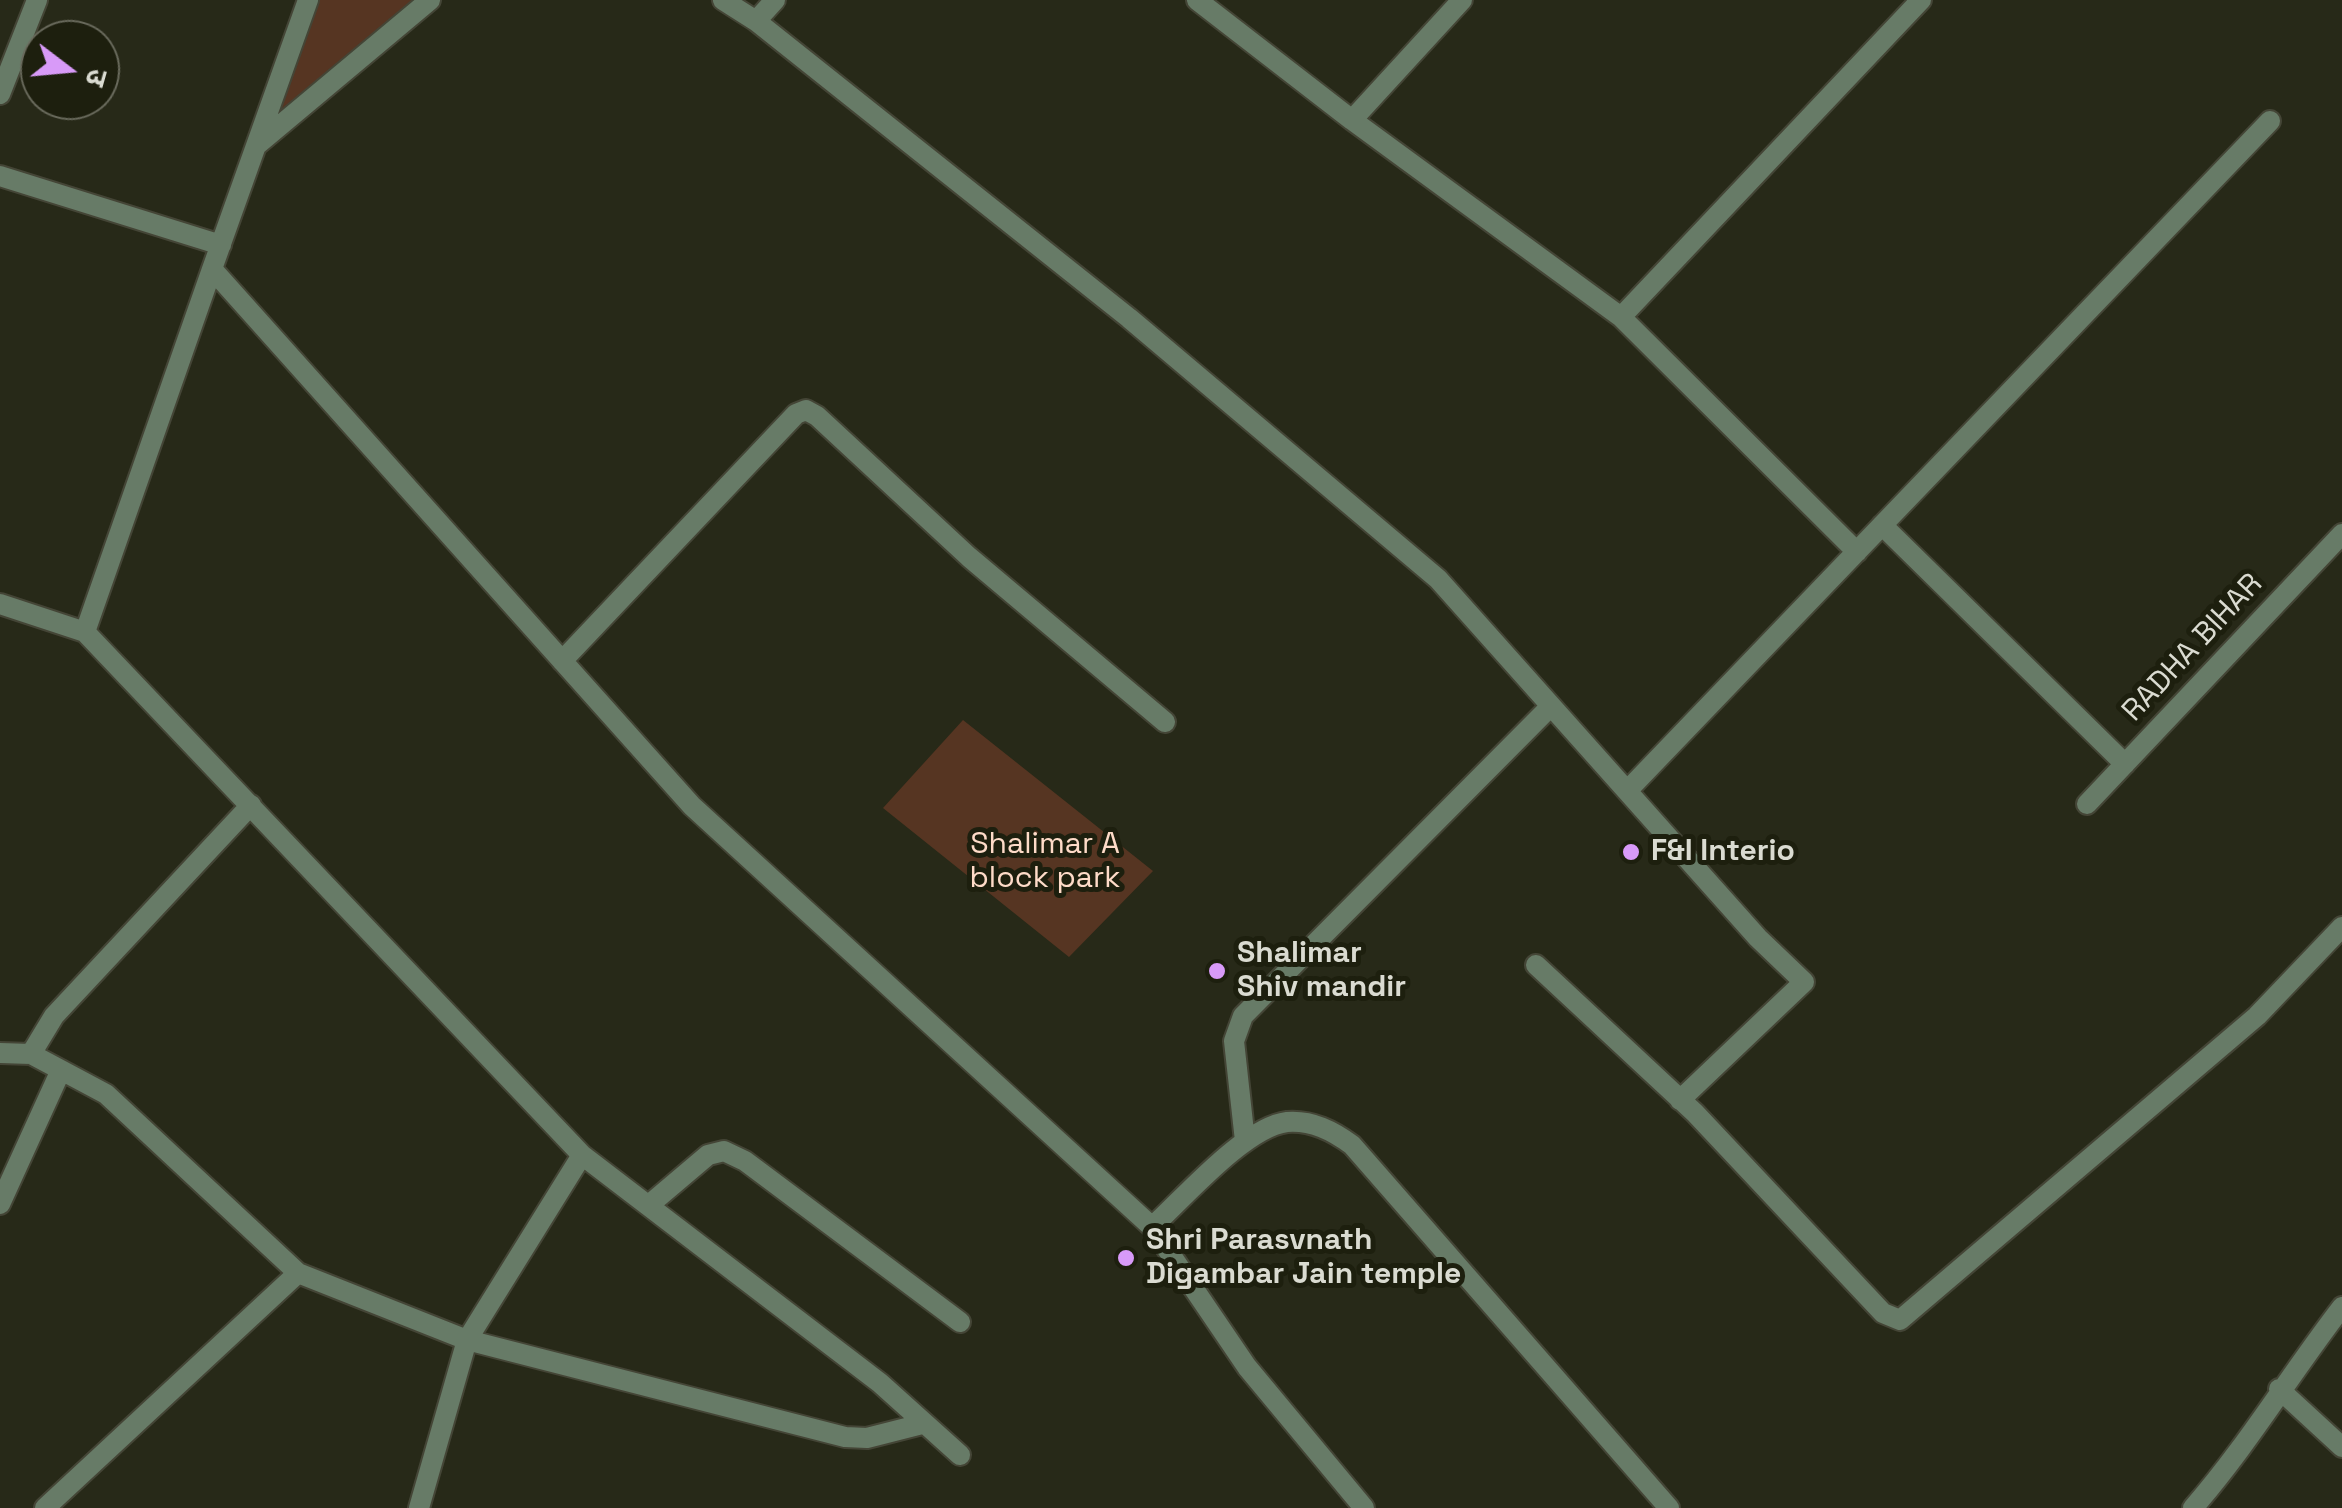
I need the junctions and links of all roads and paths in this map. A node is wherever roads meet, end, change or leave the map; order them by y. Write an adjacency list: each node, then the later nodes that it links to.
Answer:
1 (37, 0): 10 (street)
2 (308, 0): 13 (street)
3 (430, 0): 13 (street)
4 (723, 0): 9 (street)
5 (775, 0): 9 (street)
6 (1197, 0): 11 (street)
7 (1462, 0): 11 (street)
8 (1921, 0): 17 (street)
9 (756, 21): 24 (street)
10 (0, 94)
11 (1352, 120): 17 (street)
12 (2270, 121): 18 (street)
13 (256, 145): 15 (street)
14 (0, 176): 15 (street)
15 (221, 245): 16 (street)
16 (212, 270): 22 (street); 23 (street)
17 (1622, 317): 20 (street)
18 (1882, 525): 20 (street); 26 (street)
19 (2342, 534): 26 (street, RADHA BIHAR)
20 (1857, 552): 27 (street)
21 (0, 604): 22 (street)
22 (85, 632): 29 (street)
23 (562, 661): 25 (street); 40 (street)
24 (1549, 708): 27 (street); 36 (street)
25 (1165, 722)
26 (2124, 764): 28 (street, RADHA BIHAR)
27 (1627, 792): 35 (street)
28 (2087, 804)
29 (251, 805): 33 (street); 37 (street)
30 (2342, 926): 35 (street)
31 (1536, 966): 35 (street)
32 (0, 1054): 33 (street)
33 (30, 1054): 34 (street)
34 (61, 1070): 38 (street); 41 (street)
35 (1680, 1100)
36 (1245, 1141): 40 (street); 52 (street)
37 (582, 1155): 39 (street); 44 (street)
38 (0, 1204)
39 (649, 1206): 43 (street); 46 (street)
40 (1152, 1226): 51 (street)
41 (298, 1273): 44 (street); 49 (street)
42 (2342, 1307): 45 (street)
43 (960, 1322)
44 (468, 1340): 46 (street); 50 (street)
45 (2279, 1389): 47 (street); 53 (street)
46 (922, 1424): 48 (street)
47 (2342, 1447)
48 (960, 1456)
49 (45, 1508)
50 (419, 1508)
51 (1364, 1508)
52 (1668, 1508)
53 (2193, 1508)

